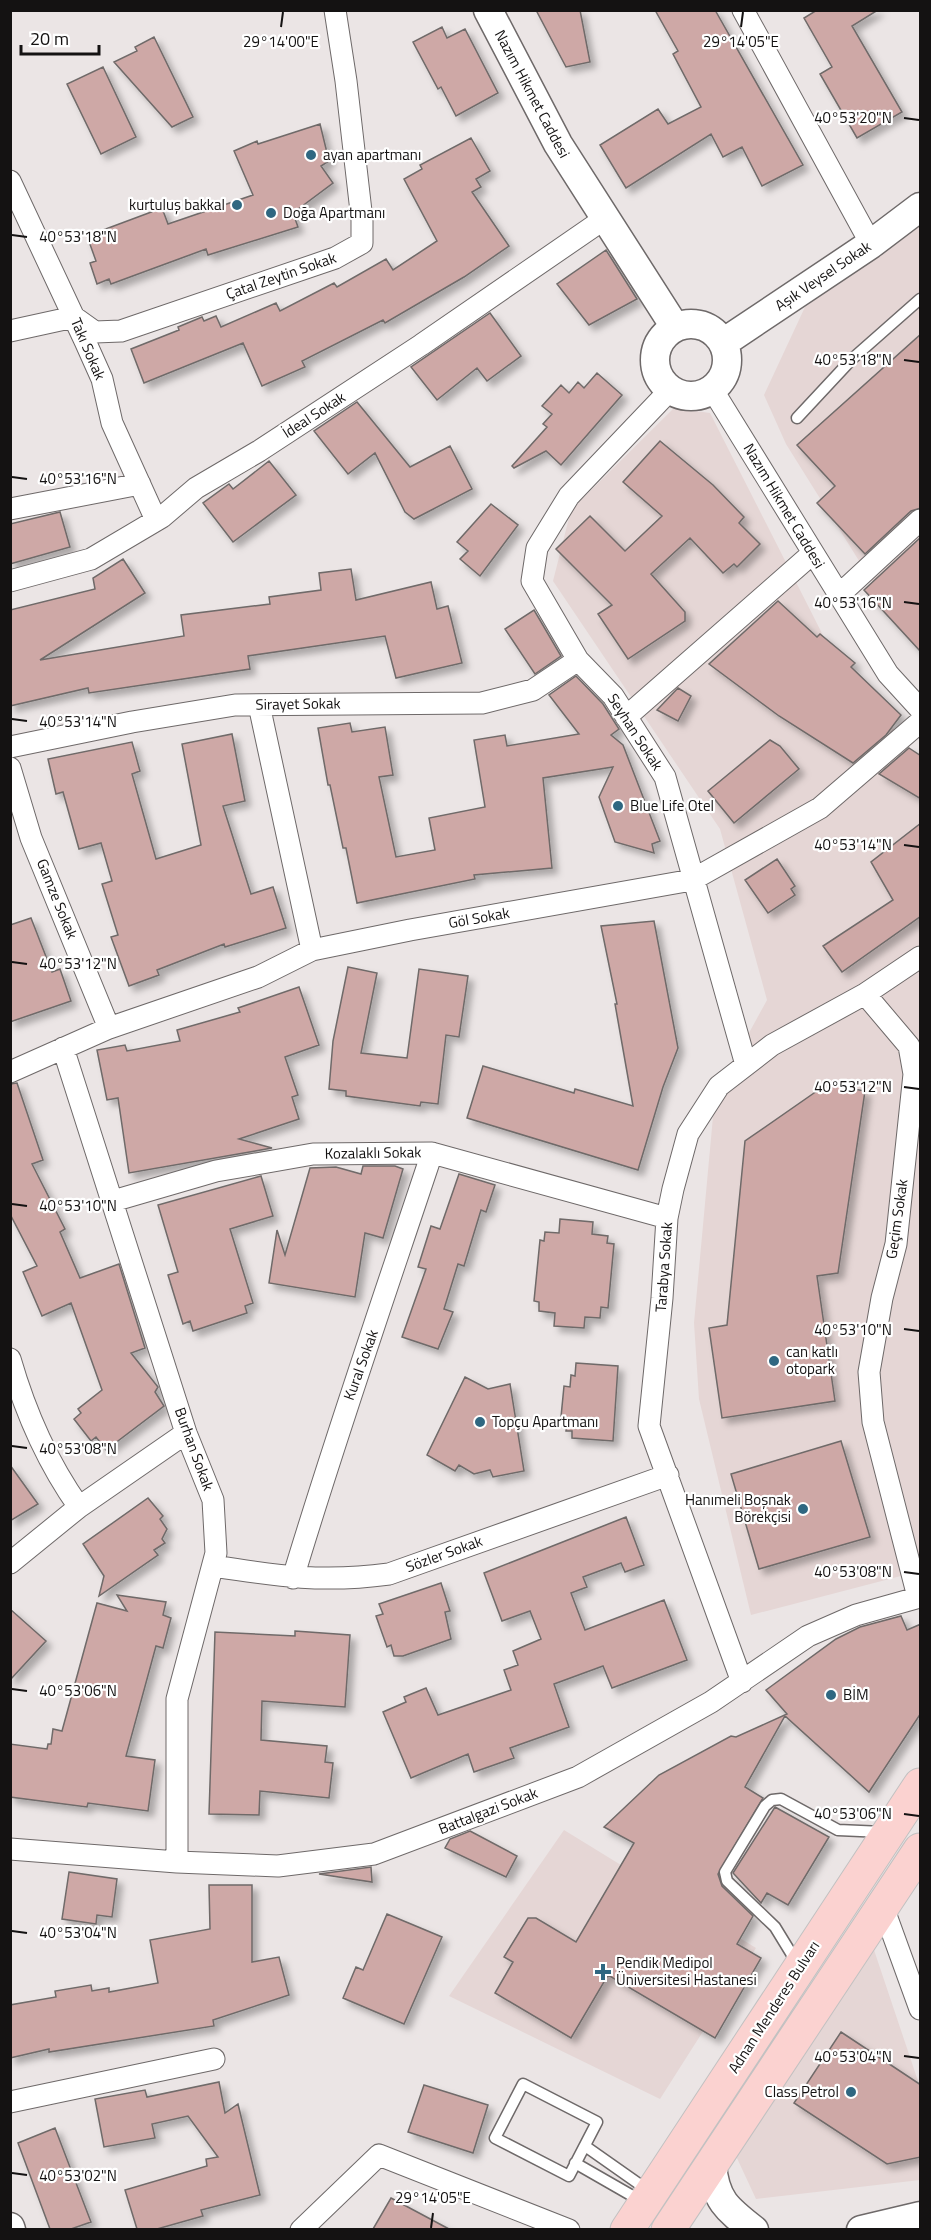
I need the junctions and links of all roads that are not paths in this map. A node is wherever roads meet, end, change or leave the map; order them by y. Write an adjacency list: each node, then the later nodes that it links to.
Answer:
1 (335, 10): 9 (street, Çatal Zeytin Sokak)
2 (488, 10): 6 (street, Nazım Hikmet Caddesi)
3 (743, 10): 7 (street)
4 (10, 182): 9 (street, Takı Sokak)
5 (921, 207): 7 (street, Aşık Veysel Sokak)
6 (604, 219): 10 (street, Nazım Hikmet Caddesi); 18 (street, İdeal Sokak)
7 (871, 244): 12 (street, Aşık Veysel Sokak)
8 (921, 298): 15 (lane)
9 (74, 317): 11 (street); 16 (street, Takı Sokak)
10 (675, 327): 12 (street); 13 (street)
11 (10, 331)
12 (723, 343): 14 (street)
13 (671, 389): 14 (street); 23 (street, Seyhan Sokak)
14 (712, 389): 20 (street, Nazım Hikmet Caddesi)
15 (797, 418)
16 (140, 484): 17 (street); 18 (street, Takı Sokak)
17 (10, 509)
18 (156, 520): 21 (street, İdeal Sokak)
19 (921, 520): 22 (street)
20 (813, 553): 22 (street, Nazım Hikmet Caddesi); 26 (street)
21 (10, 581)
22 (839, 595): 25 (street, Nazım Hikmet Caddesi)
23 (578, 660): 24 (street, Sirayet Sokak); 26 (street, Seyhan Sokak)
24 (259, 705): 28 (street, Sirayet Sokak); 31 (street)
25 (921, 709)
26 (626, 717): 30 (street, Seyhan Sokak)
27 (921, 722): 30 (street, Göl Sokak)
28 (10, 747)
29 (10, 768): 34 (street, Gamze Sokak)
30 (692, 879): 31 (street, Göl Sokak); 36 (street, Seyhan Sokak)
31 (312, 950): 34 (street, Göl Sokak)
32 (921, 957): 33 (street, Tarabya Sokak)
33 (865, 994): 36 (street, Tarabya Sokak); 48 (street, Geçim Sokak)
34 (109, 1028): 35 (street, Göl Sokak)
35 (63, 1048): 37 (street, Göl Sokak); 39 (street, Burhan Sokak)
36 (746, 1065): 40 (street, Tarabya Sokak)
37 (10, 1072)
38 (432, 1153): 39 (street, Kozalaklı Sokak); 40 (street, Kozalaklı Sokak); 47 (street, Kural Sokak)
39 (112, 1201): 42 (street, Burhan Sokak)
40 (667, 1218): 43 (street, Tarabya Sokak)
41 (10, 1359): 44 (street)
42 (186, 1433): 44 (street); 46 (street, Burhan Sokak)
43 (668, 1475): 47 (street, Sözler Sokak); 49 (street, Tarabya Sokak)
44 (79, 1507): 45 (street)
45 (10, 1563)
46 (213, 1566): 47 (street, Sözler Sokak); 54 (street, Burhan Sokak)
47 (293, 1578)
48 (919, 1597): 49 (street, Battalgazi Sokak)
49 (742, 1682): 54 (street, Battalgazi Sokak)
50 (921, 1785): 51 (main road, Adnan Menderes Bulvarı)
51 (889, 1832): 56 (main road, Adnan Menderes Bulvarı); 56 (lane)
52 (10, 1849): 54 (street, Battalgazi Sokak)
53 (921, 1850): 55 (main road)
54 (177, 1862)
55 (883, 1907): 57 (street); 62 (main road)
56 (800, 1969): 63 (main road, Adnan Menderes Bulvarı)
57 (921, 2009)
58 (214, 2059): 59 (street)
59 (10, 2102)
60 (585, 2146): 61 (lane); 61 (lane); 63 (lane)
61 (575, 2163): 63 (lane)
62 (712, 2165): 67 (main road); 68 (street)
63 (641, 2208)
64 (921, 2216): 69 (street)
65 (301, 2229): 66 (street)
66 (569, 2229)
67 (668, 2229)
68 (754, 2229)
69 (861, 2229)

